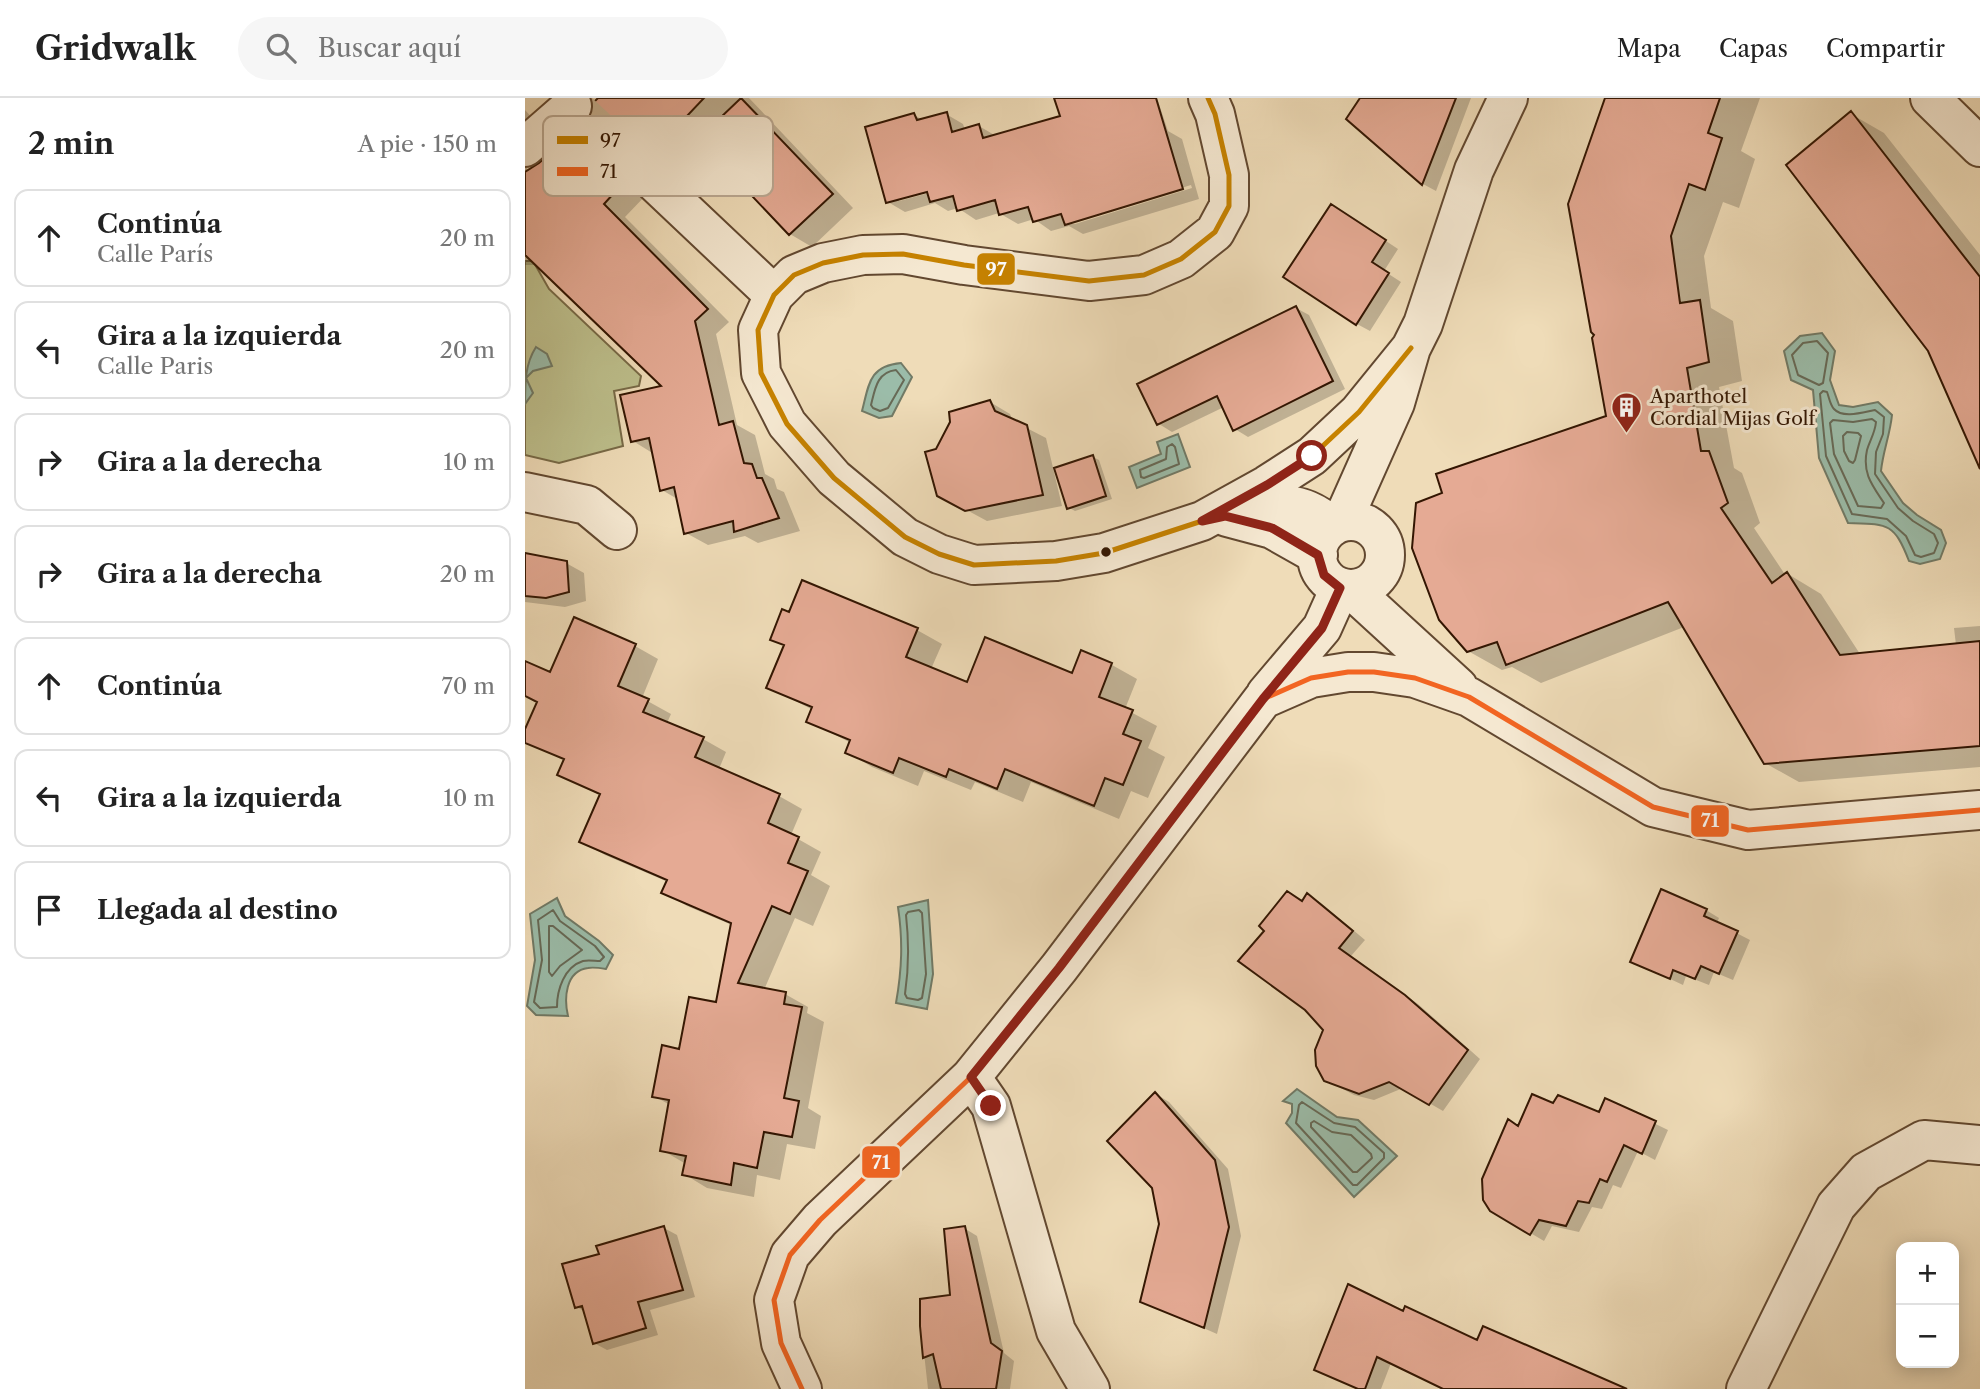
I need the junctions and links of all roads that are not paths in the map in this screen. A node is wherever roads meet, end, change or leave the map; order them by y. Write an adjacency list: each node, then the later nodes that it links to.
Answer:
1 (1208, 98): 10 (street)
2 (1508, 98): 11 (street)
3 (1930, 98): 8 (street)
4 (571, 104): 5 (street)
5 (558, 116)
6 (543, 130): 7 (street)
7 (525, 147)
8 (1980, 147)
9 (669, 196): 10 (street)
10 (774, 295): 13 (street)
11 (1411, 348): 13 (street); 15 (street)
12 (525, 492): 14 (street)
13 (1214, 519): 15 (street)
14 (617, 530)
15 (1331, 535): 16 (street); 16 (street)
16 (1345, 588): 17 (street); 18 (street)
17 (1469, 697): 18 (street); 19 (street)
18 (1263, 699): 20 (street)
19 (1980, 810)
20 (971, 1077): 22 (street); 23 (street)
21 (1980, 1145): 24 (street)
22 (803, 1389)
23 (1090, 1389)
24 (1746, 1389)

